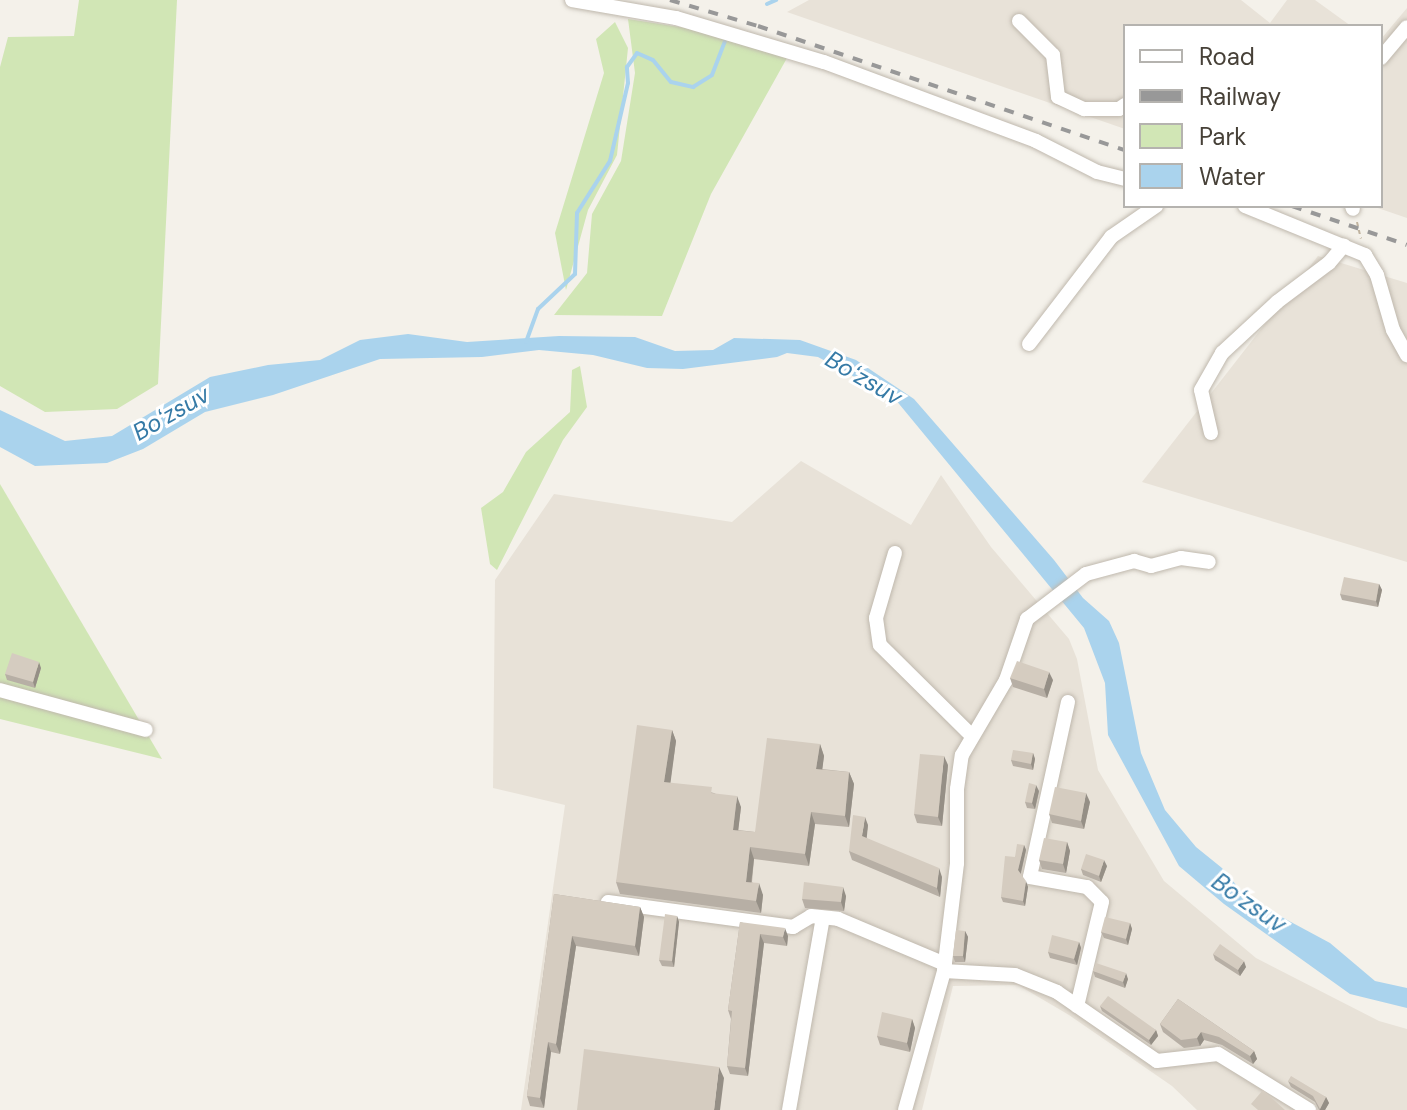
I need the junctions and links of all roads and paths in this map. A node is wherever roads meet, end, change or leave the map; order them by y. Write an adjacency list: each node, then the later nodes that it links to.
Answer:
1 (572, 0): 6 (street)
2 (1019, 21): 5 (street)
3 (1407, 27): 4 (street)
4 (1383, 56)
5 (1123, 106)
6 (1123, 178)
7 (1153, 208): 12 (street)
8 (1250, 208): 10 (street)
9 (1353, 208): 11 (path)
10 (1344, 245): 11 (street); 14 (street)
11 (1363, 248): 13 (street)
12 (1029, 344)
13 (1407, 355)
14 (1211, 433)
15 (895, 553): 20 (street)
16 (1209, 562): 20 (street)
17 (0, 690): 19 (street)
18 (1068, 702): 24 (street)
19 (146, 730)
20 (971, 735): 23 (street)
21 (608, 902): 22 (street)
22 (823, 918): 23 (street); 25 (street)
23 (945, 968): 24 (street); 26 (street)
24 (1077, 1006): 27 (street)
25 (789, 1110)
26 (905, 1110)
27 (1309, 1110)

